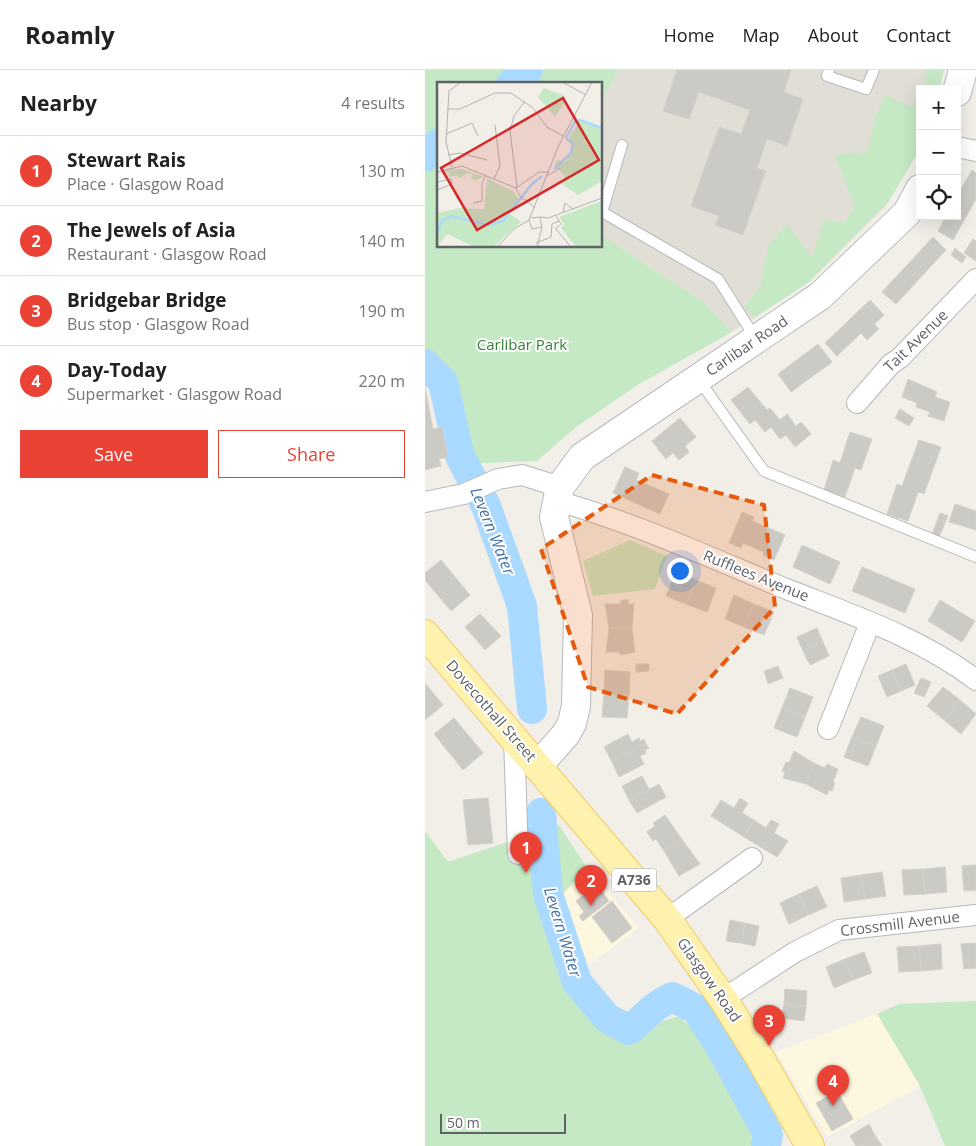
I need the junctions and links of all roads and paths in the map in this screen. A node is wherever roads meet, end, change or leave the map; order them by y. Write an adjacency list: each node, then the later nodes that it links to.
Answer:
1 (829, 70): 2 (lane)
2 (873, 70)
3 (963, 70): 4 (street)
4 (959, 85)
5 (622, 145): 9 (lane)
6 (961, 148): 7 (street)
7 (976, 151)
8 (916, 196): 12 (street, Carlibar Road)
9 (603, 209)
10 (603, 213): 12 (lane)
11 (976, 279): 14 (street, Tait Avenue)
12 (757, 340): 13 (street, Carlibar Road)
13 (699, 379): 15 (street, Carlibar Road); 17 (lane)
14 (857, 403)
15 (559, 494): 16 (street); 18 (street, Rufflees Avenue); 23 (street)
16 (425, 502)
17 (976, 557)
18 (870, 623): 20 (street, Rufflees Avenue); 21 (street)
19 (425, 634): 22 (main road, Dovecothall Street / A736)
20 (976, 680)
21 (828, 729)
22 (514, 738): 23 (main road, Dovecothall Street / A736); 24 (street)
23 (538, 766): 27 (main road, Glasgow Road / A736)
24 (518, 854)
25 (752, 858): 27 (street)
26 (976, 915): 28 (street, Crossmill Avenue)
27 (667, 919): 28 (main road, Glasgow Road / A736)
28 (723, 999): 29 (main road, Glasgow Road / A736)
29 (810, 1146)

